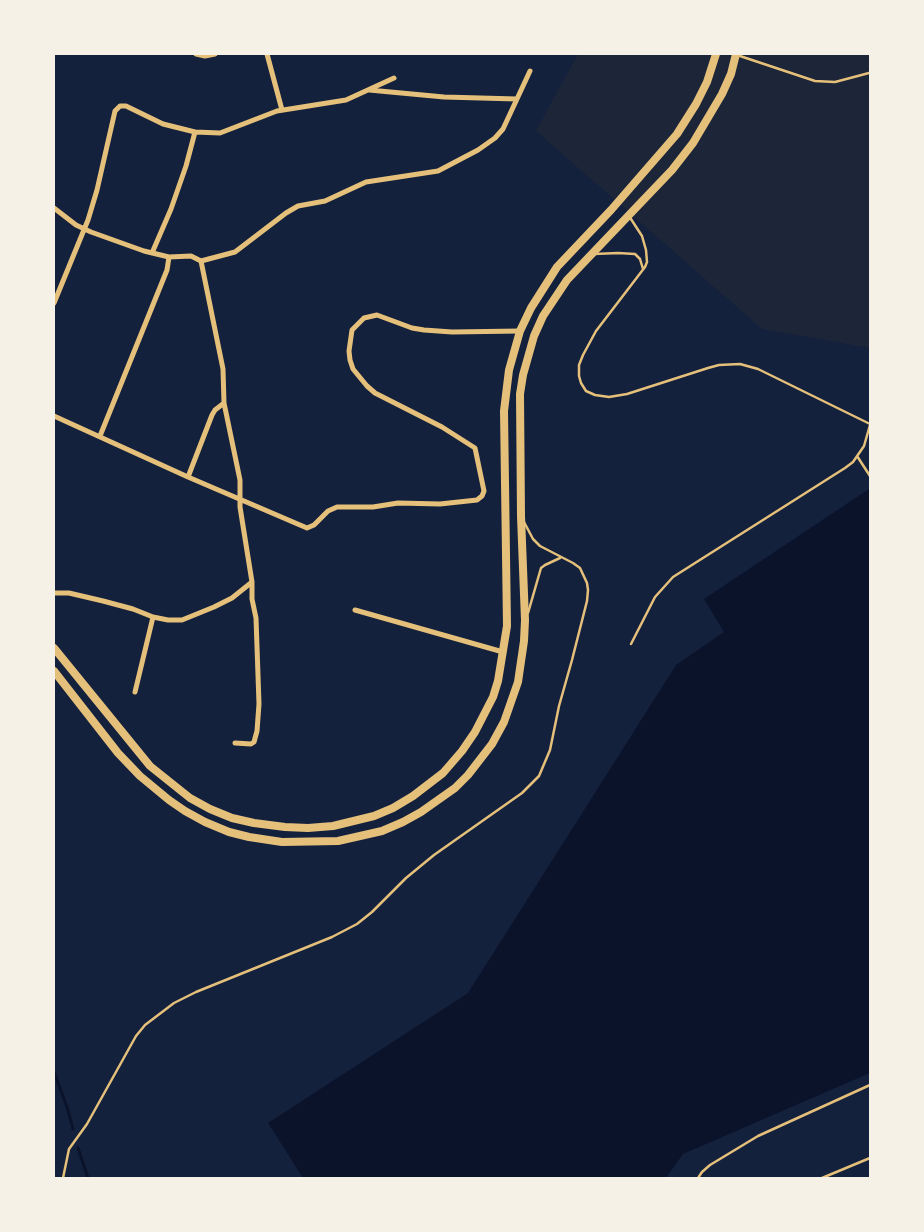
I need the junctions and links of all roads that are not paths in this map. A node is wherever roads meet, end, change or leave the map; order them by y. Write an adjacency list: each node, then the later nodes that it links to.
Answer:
1 (196, 54): 2 (street)
2 (214, 54)
3 (266, 54): 11 (street)
4 (716, 54): 22 (main road)
5 (736, 54): 7 (lane); 14 (main road)
6 (530, 71): 10 (street)
7 (869, 73)
8 (394, 78): 9 (street)
9 (369, 90): 10 (street); 11 (street)
10 (517, 99): 19 (street)
11 (282, 110): 12 (street)
12 (195, 132): 15 (street); 16 (street)
13 (54, 208): 15 (street)
14 (628, 216): 17 (main road); 20 (lane)
15 (84, 230): 16 (street); 21 (street)
16 (152, 253): 18 (street)
17 (592, 254): 20 (lane); 31 (main road)
18 (169, 257): 19 (street); 26 (street)
19 (201, 261): 23 (street)
20 (643, 269): 25 (lane)
21 (54, 303)
22 (520, 332): 30 (street); 40 (main road)
23 (224, 403): 29 (street); 30 (street)
24 (54, 416): 26 (street)
25 (870, 424): 27 (lane)
26 (100, 436): 29 (street)
27 (857, 456): 28 (lane); 38 (lane)
28 (870, 476)
29 (188, 477): 30 (street)
30 (239, 498): 33 (street)
31 (521, 516): 32 (lane); 37 (main road)
32 (560, 558): 37 (lane); 46 (lane)
33 (252, 582): 36 (street); 43 (street)
34 (54, 593): 36 (street)
35 (355, 610): 40 (street)
36 (153, 617): 42 (street)
37 (525, 620): 41 (main road)
38 (630, 644)
39 (54, 648): 40 (main road)
40 (503, 652)
41 (54, 671)
42 (135, 692)
43 (235, 743)
44 (870, 1085): 47 (lane)
45 (870, 1158): 48 (lane)
46 (63, 1178)
47 (698, 1178)
48 (822, 1178)

